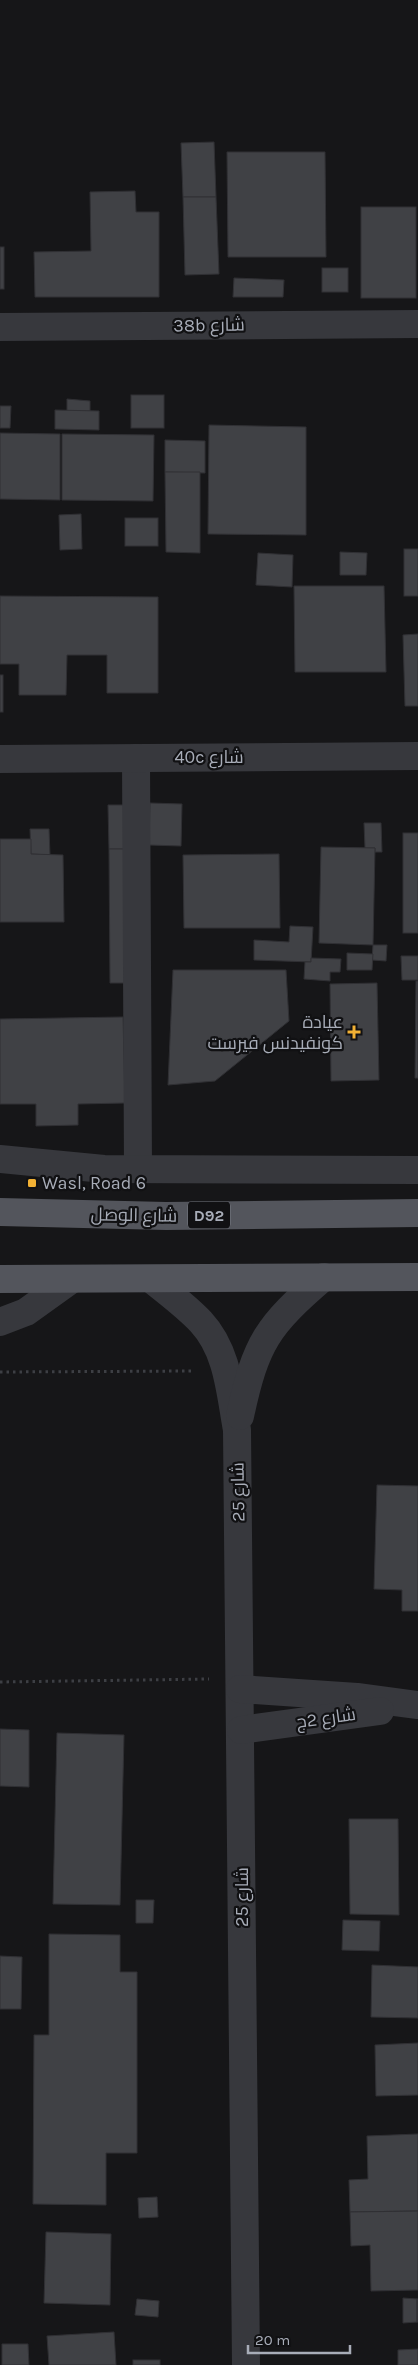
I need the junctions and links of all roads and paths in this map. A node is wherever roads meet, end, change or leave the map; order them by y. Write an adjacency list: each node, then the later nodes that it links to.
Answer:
1 (418, 324): 2 (street, 38b شارع)
2 (0, 327)
3 (418, 756): 4 (street, 40c شارع)
4 (136, 758): 5 (street, 40c شارع); 7 (street)
5 (0, 759)
6 (0, 1159): 7 (street)
7 (138, 1169): 8 (street)
8 (418, 1170)
9 (0, 1212): 10 (main road, شارع الوصل / D92)
10 (418, 1213)
11 (324, 1277): 12 (main road); 14 (main road); 19 (street, شارع 25)
12 (151, 1278): 15 (main road); 17 (street, شارع 25)
13 (0, 1279): 15 (main road)
14 (415, 1279)
15 (72, 1280): 16 (street)
16 (0, 1322)
17 (227, 1371): 18 (path); 19 (street, شارع 25)
18 (0, 1372)
19 (237, 1430): 21 (street, شارع 25)
20 (0, 1682): 21 (path)
21 (240, 1684): 22 (street, شارع 2ج); 23 (street, شارع 25)
22 (415, 1705): 23 (street, شارع 2ج)
23 (240, 1730): 24 (street, شارع 25)
24 (246, 2365)

